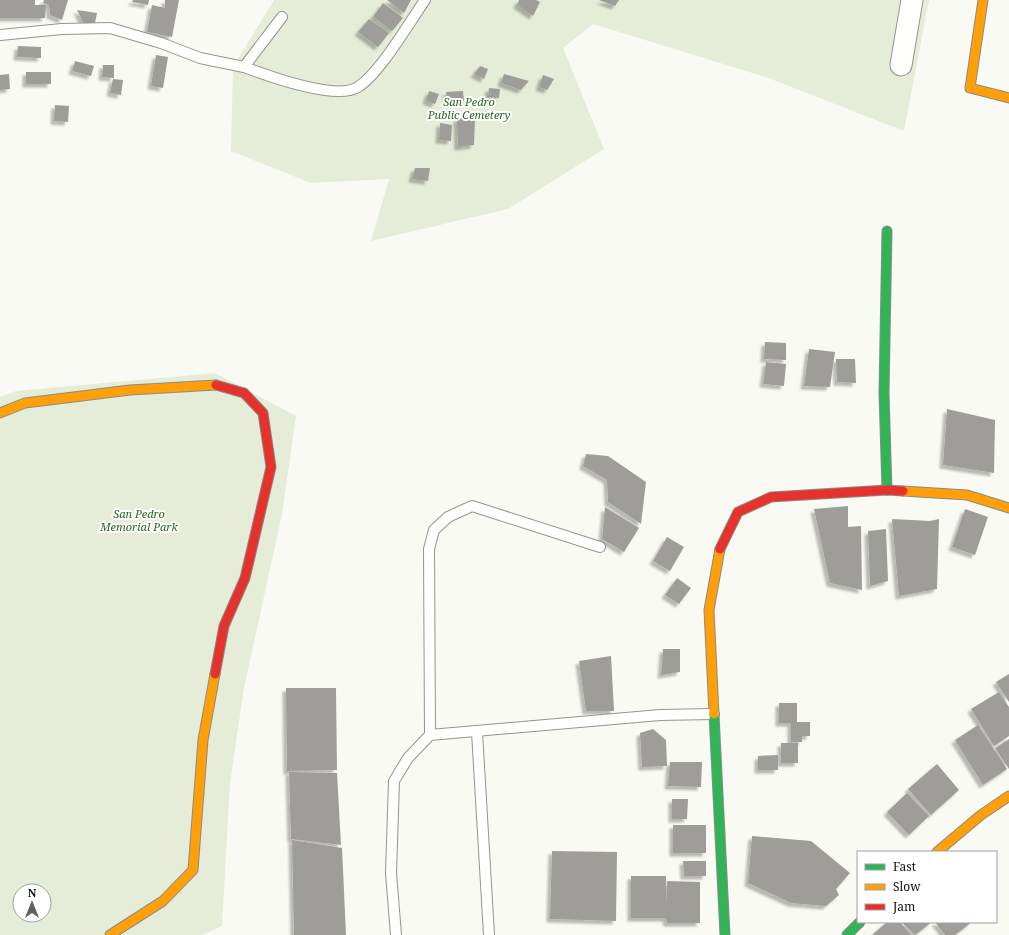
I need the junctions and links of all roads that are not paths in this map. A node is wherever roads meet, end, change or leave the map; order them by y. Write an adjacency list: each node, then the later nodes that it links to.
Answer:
1 (425, 0): 7 (lane)
2 (912, 0): 6 (street)
3 (983, 0): 8 (street)
4 (282, 17): 7 (lane)
5 (0, 35): 7 (lane)
6 (901, 65)
7 (244, 67)
8 (1009, 98)
9 (887, 231): 11 (street)
10 (0, 413): 20 (street)
11 (886, 490): 12 (street); 14 (street)
12 (1009, 508)
13 (600, 547): 16 (lane)
14 (714, 714): 15 (lane); 23 (street)
15 (477, 732): 16 (lane); 22 (lane)
16 (430, 735): 21 (lane)
17 (1009, 796): 18 (street)
18 (937, 851)
19 (859, 923): 24 (street)
20 (110, 935)
21 (396, 935)
22 (489, 935)
23 (725, 935)
24 (847, 935)

